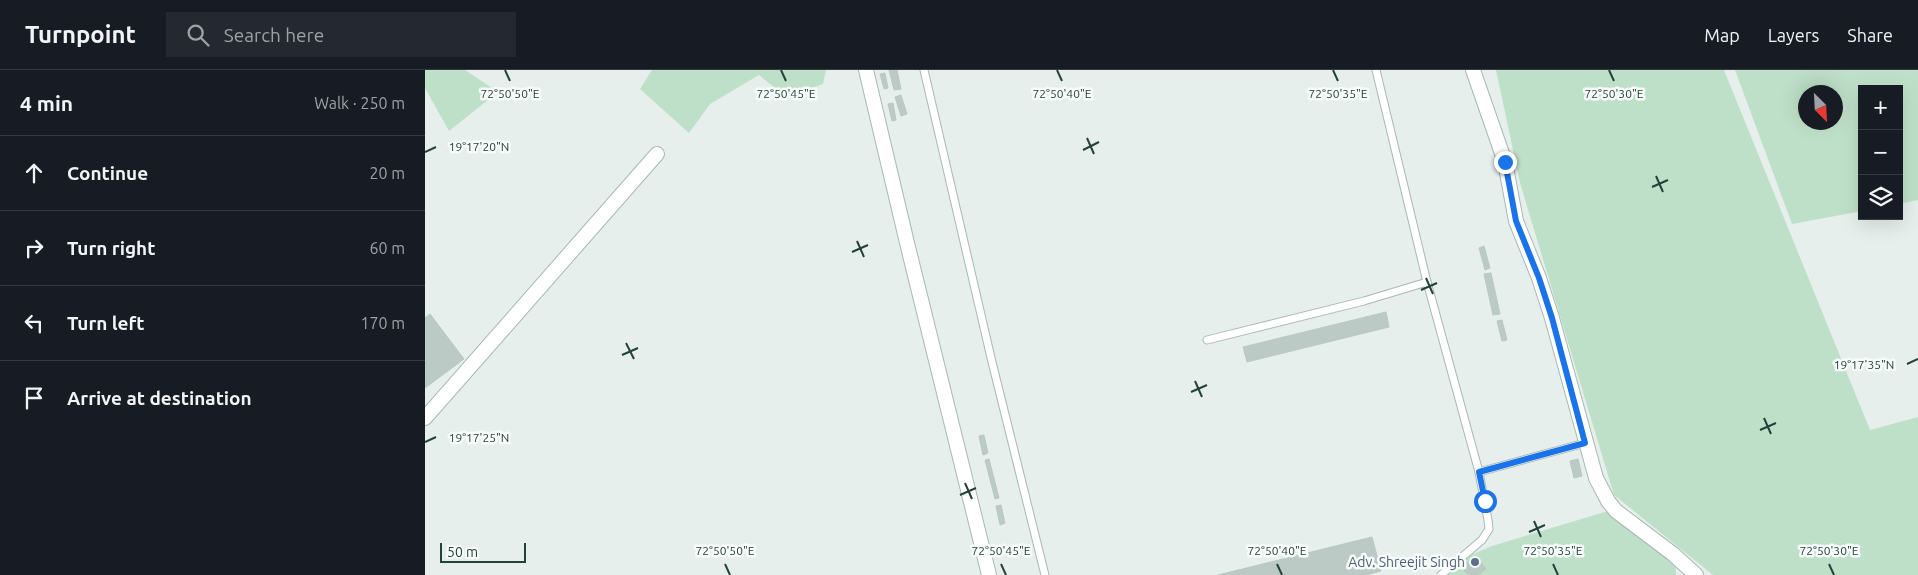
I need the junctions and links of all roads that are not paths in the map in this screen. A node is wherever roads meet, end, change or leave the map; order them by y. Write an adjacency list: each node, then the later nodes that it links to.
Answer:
1 (866, 70): 12 (street)
2 (924, 70): 13 (lane)
3 (1377, 70): 6 (lane)
4 (1473, 70): 9 (street)
5 (657, 154): 8 (street)
6 (1427, 282): 7 (lane); 10 (lane)
7 (1207, 340)
8 (425, 418)
9 (1585, 443): 10 (lane); 11 (street)
10 (1479, 472): 14 (lane)
11 (1693, 574)
12 (989, 575)
13 (1045, 575)
14 (1441, 575)

